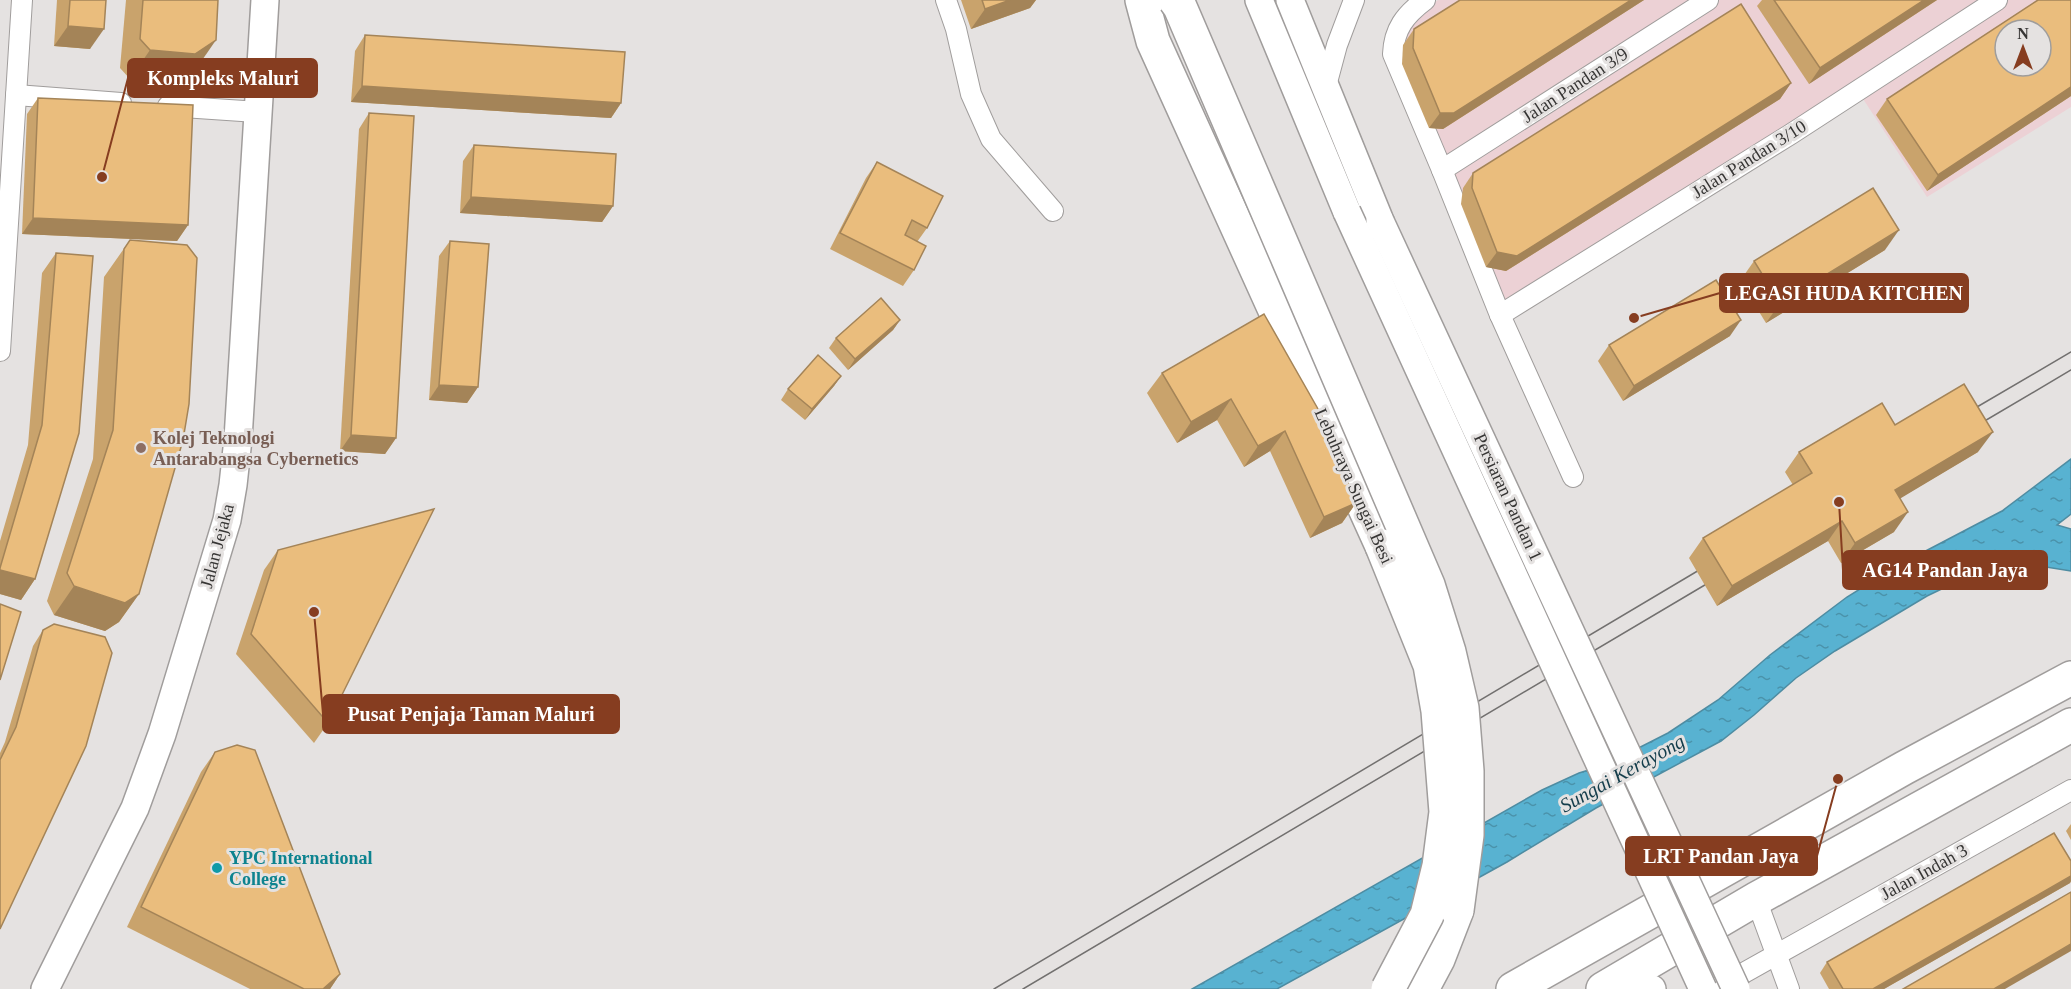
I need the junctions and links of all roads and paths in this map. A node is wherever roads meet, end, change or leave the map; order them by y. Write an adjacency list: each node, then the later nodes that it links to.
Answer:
1 (22, 0): 13 (street)
2 (265, 0): 17 (street, Jalan Jejaka)
3 (946, 0): 19 (street)
4 (1123, 0): 14 (highway)
5 (1142, 0): 14 (highway, Lebuhraya Sungai Besi)
6 (1259, 0): 35 (street, Persiaran Pandan 1, bridge)
7 (1290, 0): 15 (street, Persiaran Pandan 1)
8 (1354, 0): 15 (street)
9 (1425, 0): 18 (street)
10 (1708, 0): 18 (street, Jalan Pandan 3/9)
11 (1997, 0): 21 (street, Jalan Pandan 3/10)
12 (1178, 2): 32 (highway, Lebuhraya Sungai Besi, bridge)
13 (10, 38): 16 (street)
14 (1153, 40): 31 (highway, Lebuhraya Sungai Besi, bridge)
15 (1326, 86): 37 (street, Persiaran Pandan 1, bridge)
16 (16, 95): 17 (street); 20 (street)
17 (258, 112): 30 (street, Jalan Jejaka)
18 (1442, 170): 21 (street)
19 (1053, 211)
20 (3, 238): 22 (street)
21 (1500, 315): 23 (street)
22 (0, 351)
23 (1573, 477)
24 (2071, 678): 33 (highway)
25 (2071, 725): 27 (highway)
26 (2071, 790): 28 (street, Jalan Indah 3)
27 (1755, 899): 28 (street); 29 (highway)
28 (1776, 954): 36 (street, Jalan Indah 3); 38 (street)
29 (1608, 986): 34 (street)
30 (45, 989)
31 (1388, 989)
32 (1422, 989)
33 (1513, 989)
34 (1652, 989)
35 (1702, 989)
36 (1714, 989)
37 (1736, 989)
38 (1789, 989)

